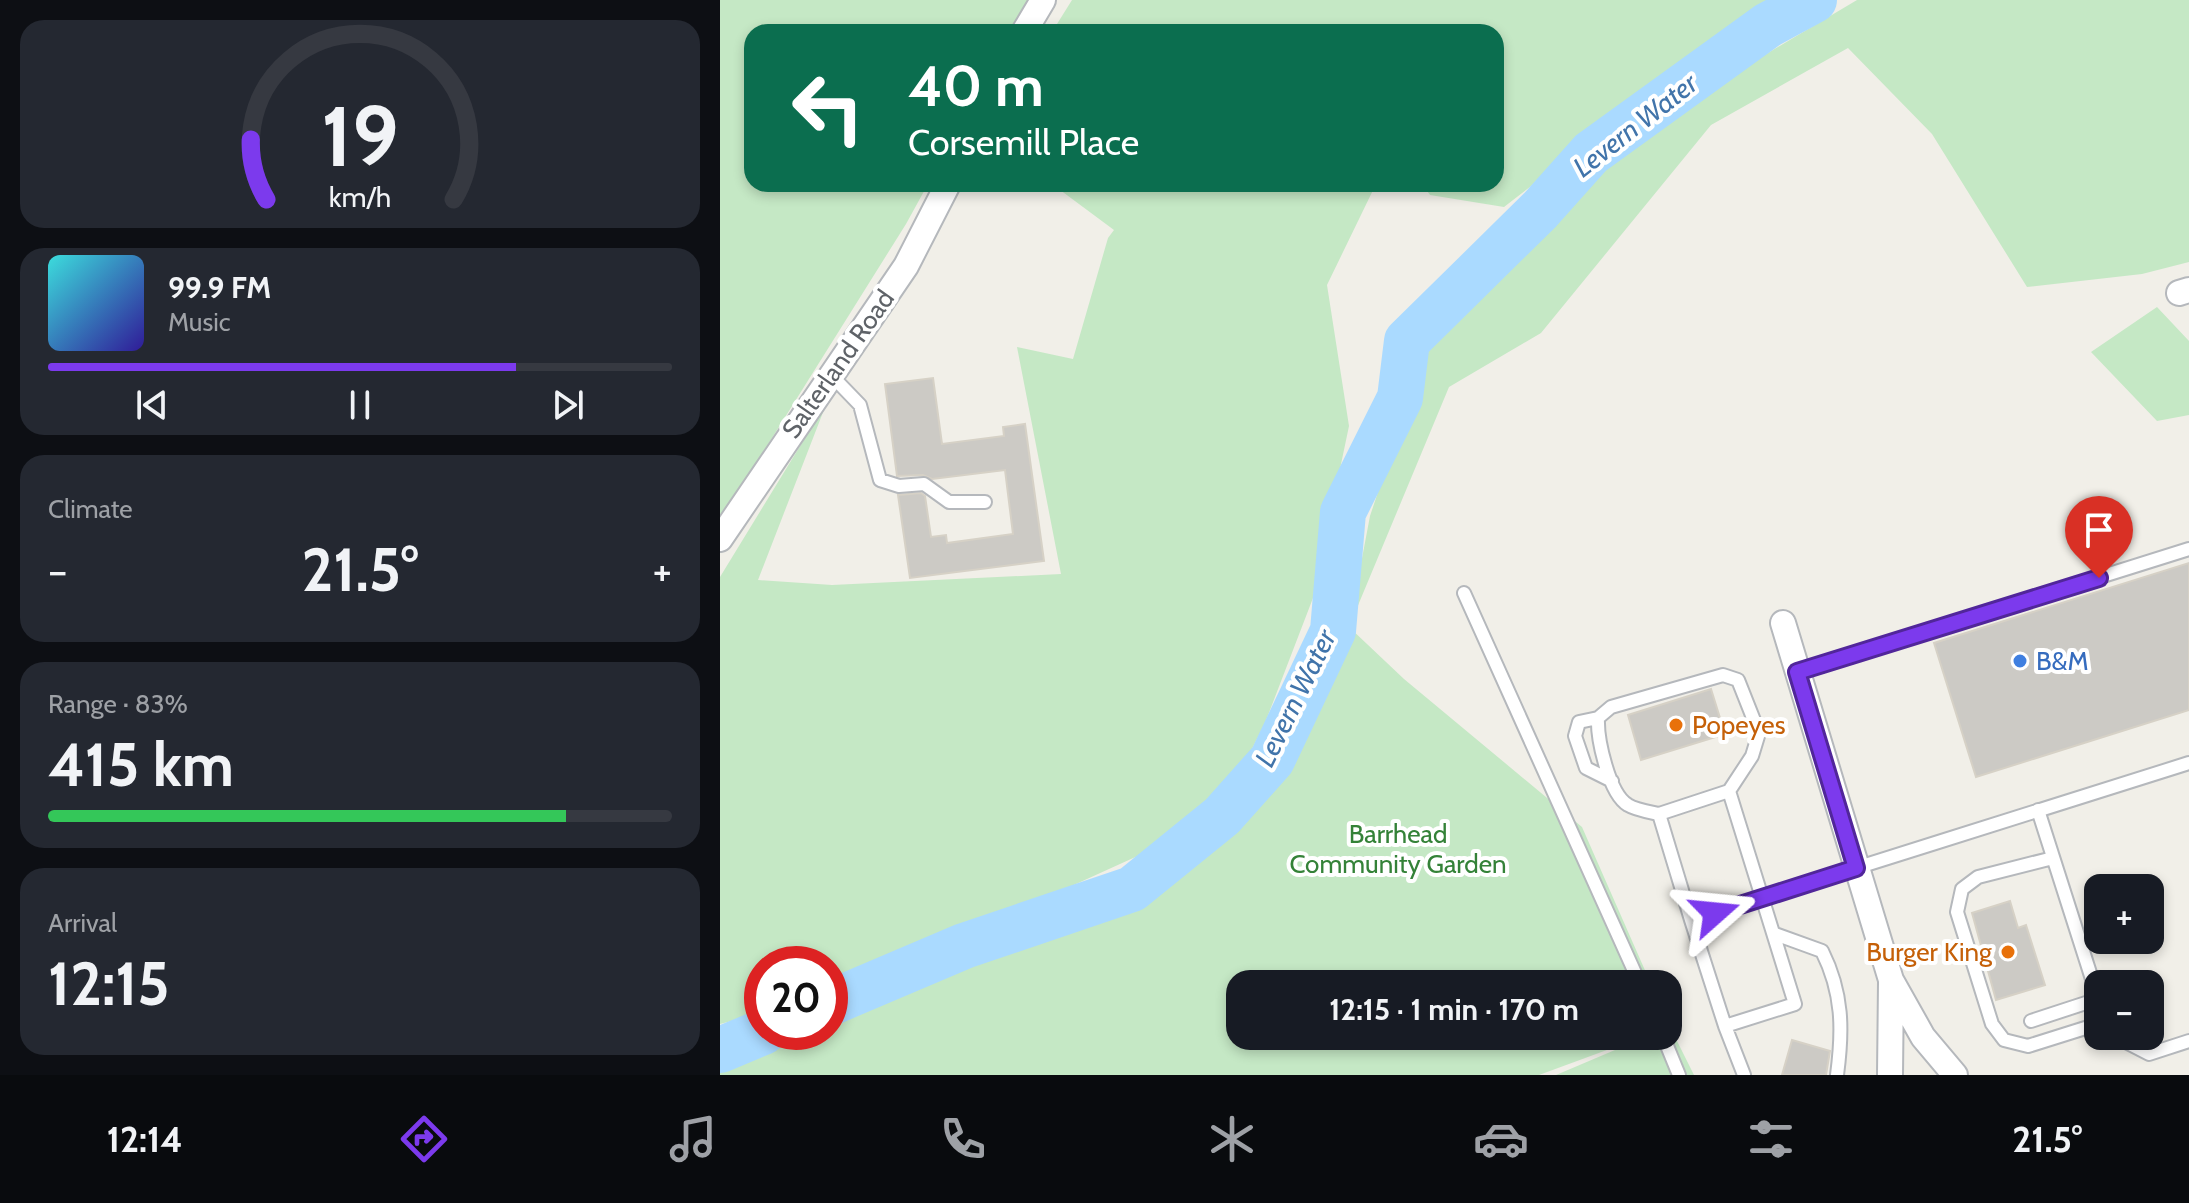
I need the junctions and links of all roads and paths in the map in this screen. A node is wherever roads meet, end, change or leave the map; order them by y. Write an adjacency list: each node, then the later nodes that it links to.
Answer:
1 (1043, 0): 2 (street)
2 (1029, 24)
3 (944, 192): 4 (street, Salterland Road)
4 (831, 375): 5 (lane); 6 (street, Salterland Road)
5 (985, 502)
6 (720, 539)
7 (2189, 549): 10 (lane)
8 (1464, 593): 22 (lane)
9 (1783, 623): 10 (street)
10 (1797, 672): 18 (street)
11 (1598, 718): 13 (lane); 13 (lane); 14 (lane)
12 (2189, 763): 15 (lane)
13 (1612, 781): 16 (lane)
14 (1729, 791): 16 (lane); 19 (lane)
15 (2038, 810): 17 (lane); 18 (lane)
16 (1659, 814): 20 (lane)
17 (2053, 858): 23 (lane); 28 (lane)
18 (1856, 868): 19 (lane); 24 (street)
19 (1763, 897): 20 (lane); 21 (lane)
20 (1691, 920): 27 (lane)
21 (1775, 934): 27 (lane); 36 (lane)
22 (1634, 970)
23 (2089, 970)
24 (1891, 980): 37 (street); 38 (street)
25 (2084, 1004): 26 (lane)
26 (2031, 1021)
27 (1725, 1026): 35 (lane)
28 (2084, 1028)
29 (2189, 1041): 30 (lane)
30 (2164, 1049)
31 (1669, 1050): 34 (lane)
32 (2141, 1050): 33 (lane)
33 (2161, 1050)
34 (1679, 1075)
35 (1744, 1075)
36 (1837, 1075)
37 (1890, 1075)
38 (1955, 1075)

